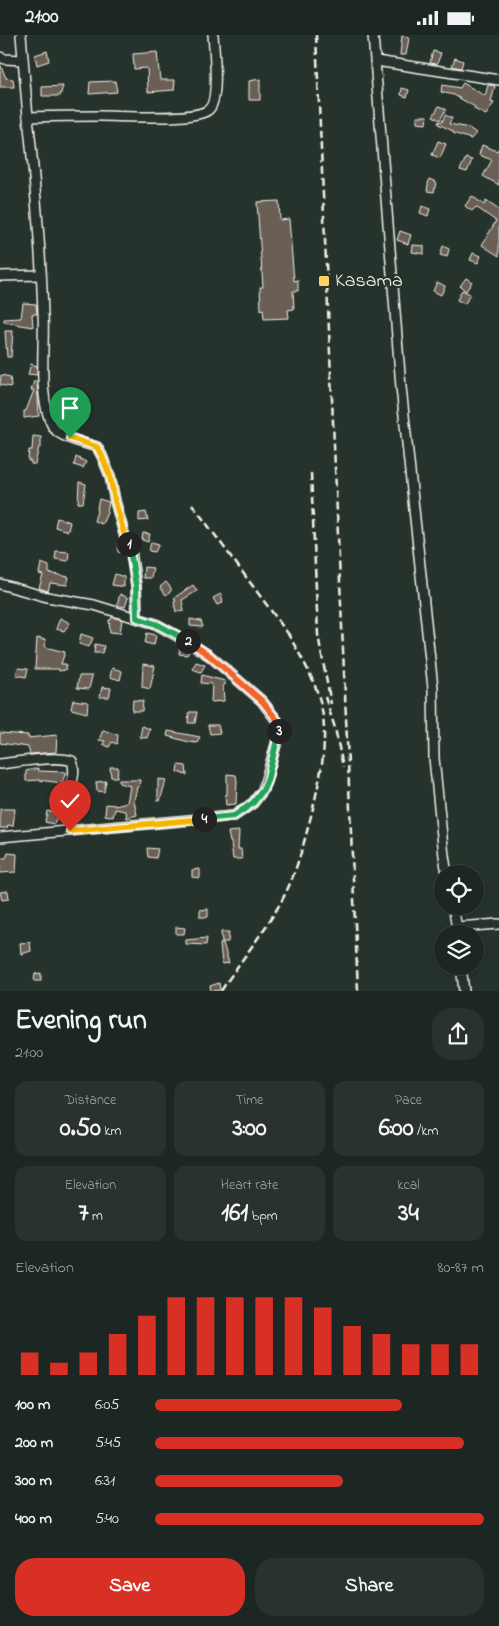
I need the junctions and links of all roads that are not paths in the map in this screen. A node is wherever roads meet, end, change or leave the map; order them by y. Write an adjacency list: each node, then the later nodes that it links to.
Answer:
1 (21, 35): 5 (street)
2 (213, 35): 8 (street)
3 (373, 35): 6 (street)
4 (0, 57): 5 (street)
5 (22, 60): 8 (street)
6 (376, 61): 7 (street); 16 (street)
7 (499, 80)
8 (28, 117): 9 (street)
9 (41, 275): 10 (street); 12 (street)
10 (0, 276)
11 (0, 584): 12 (street)
12 (137, 618): 14 (street)
13 (0, 763): 14 (street)
14 (70, 831): 15 (street)
15 (0, 837)
16 (446, 865)
17 (499, 924): 18 (street)
18 (484, 926)
19 (462, 975): 20 (street)
20 (464, 991)

